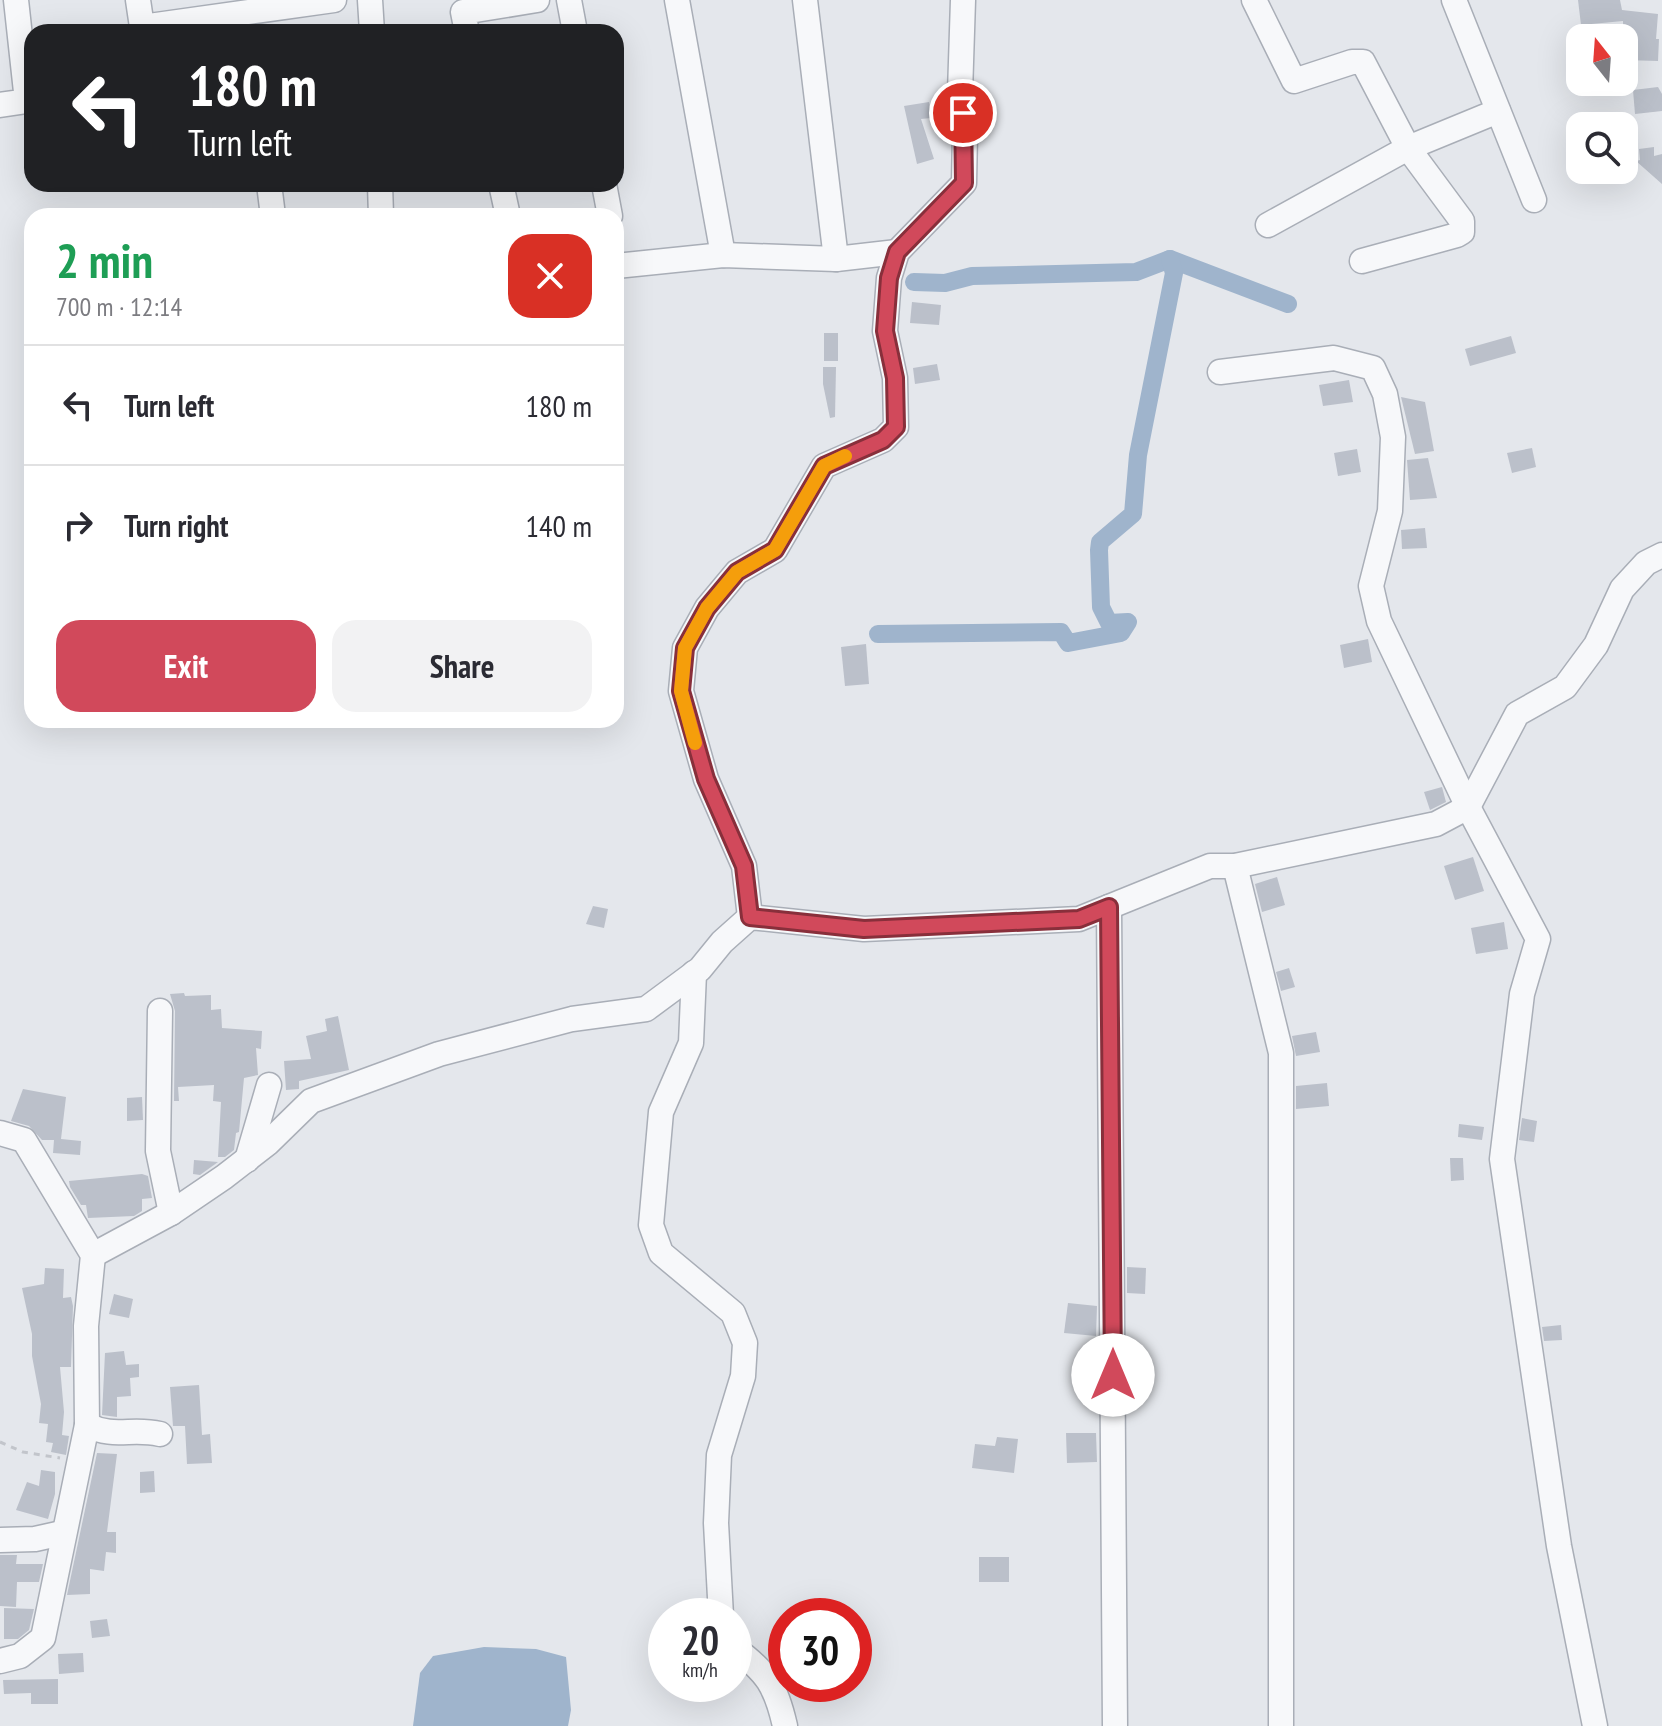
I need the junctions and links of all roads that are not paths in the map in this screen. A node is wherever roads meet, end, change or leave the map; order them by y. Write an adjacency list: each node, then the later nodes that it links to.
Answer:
1 (16, 0): 18 (street)
2 (138, 0): 13 (street)
3 (334, 0): 12 (street)
4 (370, 0): 15 (street)
5 (537, 0): 16 (street)
6 (569, 0): 17 (street)
7 (677, 0): 26 (street)
8 (805, 0): 27 (street)
9 (963, 0): 25 (street)
10 (1254, 0): 22 (street)
11 (1454, 0): 21 (street)
12 (250, 22): 14 (street)
13 (142, 24)
14 (207, 24)
15 (372, 24)
16 (465, 24)
17 (574, 24)
18 (24, 73)
19 (24, 101): 20 (street)
20 (0, 105)
21 (1498, 111): 22 (street); 23 (street)
22 (1408, 148): 24 (street); 29 (street)
23 (1534, 200)
24 (1268, 225)
25 (897, 252): 27 (street); 35 (street)
26 (723, 255): 27 (street); 28 (street)
27 (836, 259)
28 (624, 260)
29 (1362, 261)
30 (1220, 372): 32 (street)
31 (1662, 555): 32 (street)
32 (1468, 807): 33 (street); 53 (street)
33 (1235, 866): 34 (street); 52 (street)
34 (1109, 907): 35 (street); 51 (street)
35 (750, 917): 36 (street)
36 (694, 973): 40 (street); 47 (street)
37 (160, 1011): 41 (street)
38 (269, 1085): 40 (street)
39 (0, 1133): 42 (street)
40 (247, 1160): 41 (street)
41 (171, 1213): 42 (street)
42 (93, 1255): 43 (street)
43 (87, 1425): 44 (street); 45 (street)
44 (160, 1434)
45 (62, 1533): 46 (street); 48 (street)
46 (0, 1540)
47 (720, 1598)
48 (0, 1661)
49 (752, 1661): 50 (street)
50 (785, 1726)
51 (1115, 1726)
52 (1281, 1726)
53 (1595, 1726)

